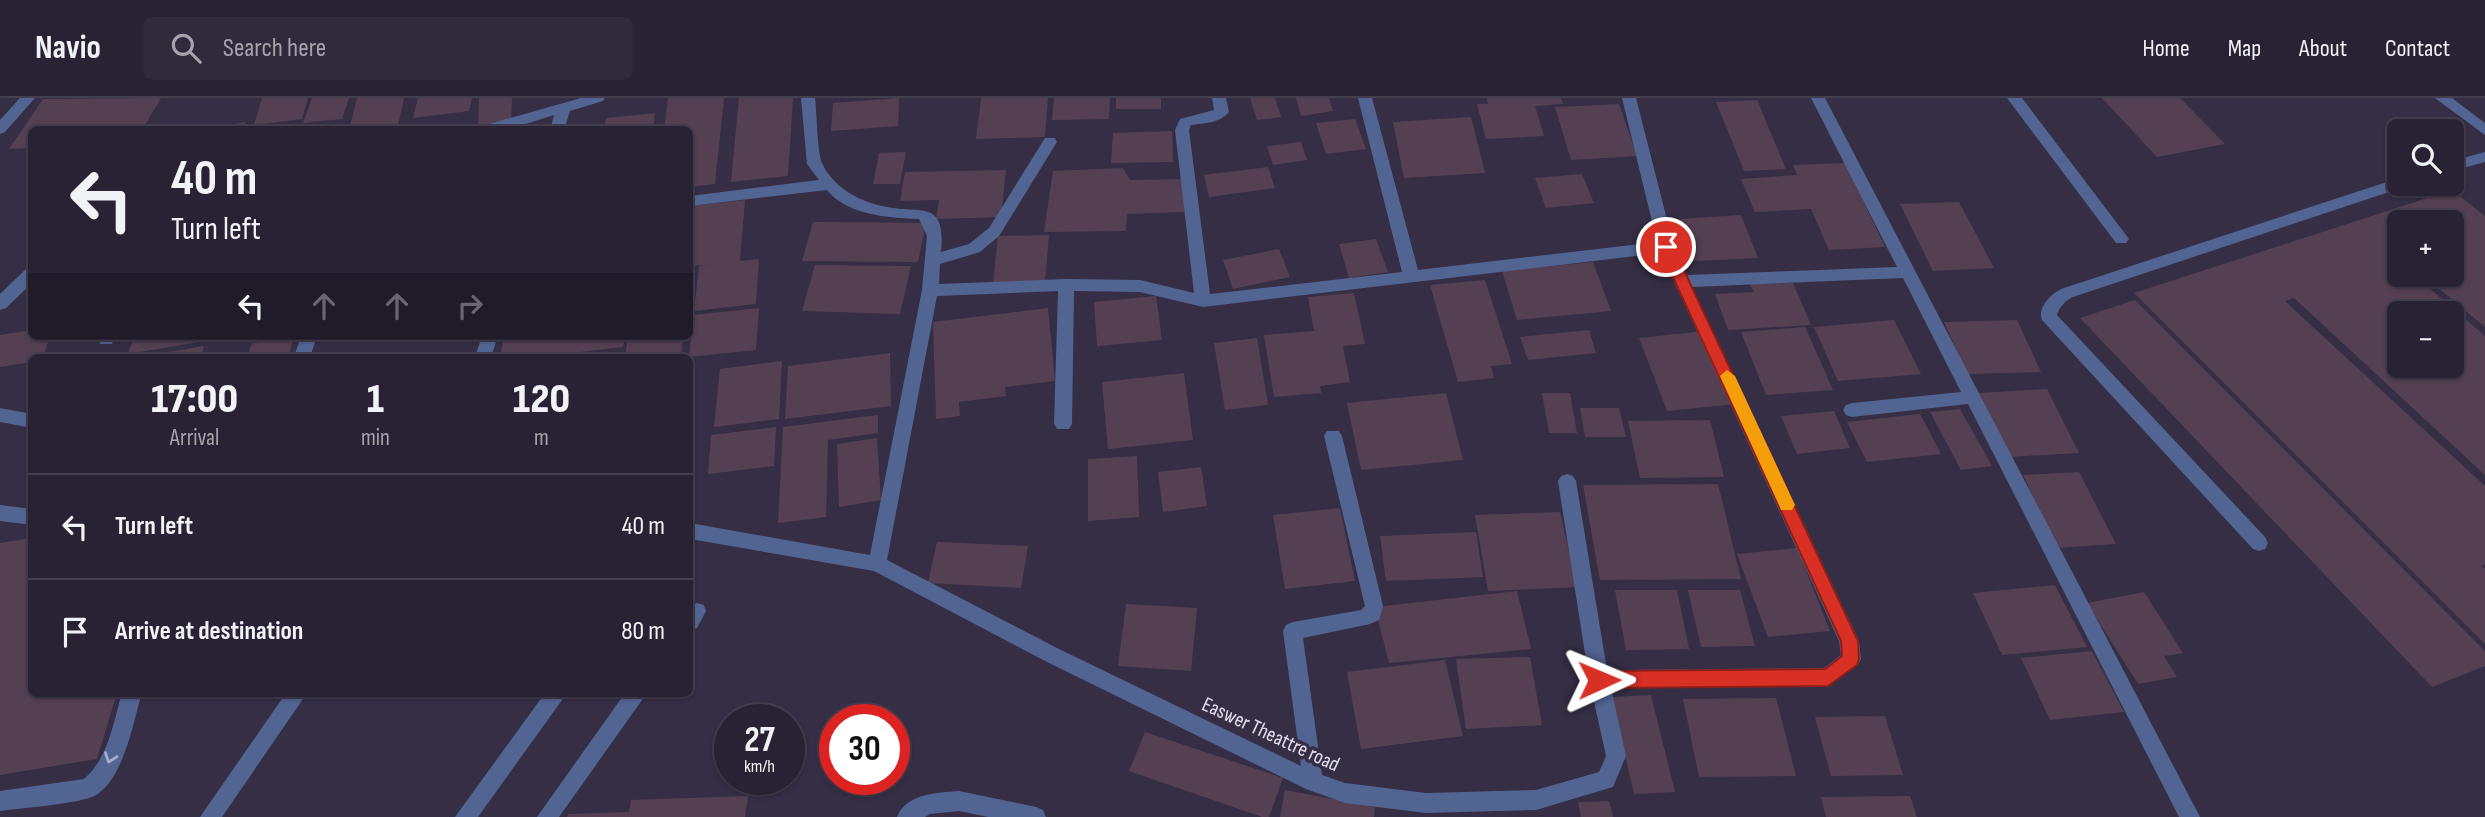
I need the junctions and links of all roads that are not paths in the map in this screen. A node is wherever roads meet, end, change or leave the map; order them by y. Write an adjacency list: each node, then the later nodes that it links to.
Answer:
1 (28, 98): 13 (street)
2 (598, 98): 10 (street)
3 (808, 98): 18 (street)
4 (1219, 98): 30 (street)
5 (1365, 98): 25 (street)
6 (1629, 98): 22 (street)
7 (1818, 98): 24 (street)
8 (2014, 98): 21 (street)
9 (2442, 98): 14 (street)
10 (564, 108): 11 (street); 12 (street)
11 (501, 126)
12 (558, 126)
13 (0, 129)
14 (2485, 130)
15 (1051, 142): 23 (street)
16 (2485, 157): 17 (street)
17 (2464, 163)
18 (830, 184): 20 (street); 23 (street)
19 (2387, 187): 42 (street)
20 (693, 201)
21 (2121, 239)
22 (1666, 247): 25 (street); 27 (street)
23 (933, 260): 29 (street)
24 (1908, 272): 27 (street); 32 (street)
25 (1411, 275): 30 (street)
26 (28, 277): 31 (street)
27 (1684, 281): 44 (street)
28 (1066, 285): 29 (street); 30 (street); 36 (street)
29 (930, 290): 43 (street)
30 (1203, 301)
31 (0, 304)
32 (1973, 397): 33 (street); 56 (street)
33 (1852, 410)
34 (0, 415): 35 (street)
35 (28, 420)
36 (1063, 424)
37 (1333, 436): 49 (street)
38 (1567, 481): 44 (street, Easwer Theattre road)
39 (0, 513): 40 (street)
40 (28, 516)
41 (693, 532): 43 (street, Easwer Theattre road)
42 (2259, 543)
43 (877, 564): 49 (street, Easwer Theattre road)
44 (1599, 680): 49 (street, Easwer Theattre road)
45 (131, 697): 50 (street, one-way to 50)
46 (294, 697): 51 (street)
47 (554, 697): 52 (street)
48 (635, 697): 53 (street)
49 (1312, 782)
50 (0, 800)
51 (210, 817)
52 (465, 817)
53 (547, 817)
54 (907, 817): 55 (street)
55 (1036, 817)
56 (2190, 817)

